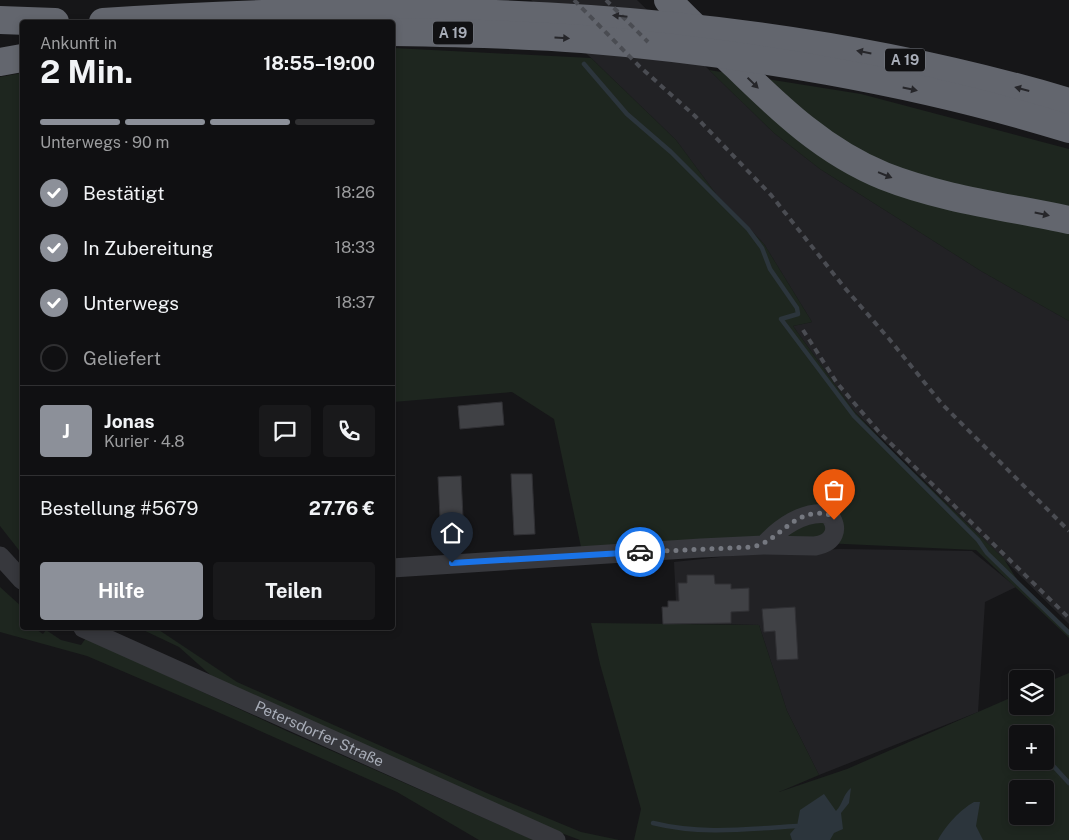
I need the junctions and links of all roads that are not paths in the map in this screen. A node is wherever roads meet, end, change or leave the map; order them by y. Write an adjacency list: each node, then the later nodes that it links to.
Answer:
1 (668, 0): 12 (highway, one-way to 12)
2 (0, 20): 4 (highway)
3 (128, 20): 10 (highway, A 19, one-way to 3)
4 (20, 21)
5 (395, 32): 11 (highway, A 19, one-way to 11)
6 (20, 33): 7 (highway)
7 (0, 36)
8 (20, 58): 9 (highway)
9 (0, 62)
10 (1069, 102)
11 (1069, 129)
12 (1069, 220)
13 (764, 545): 15 (street)
14 (0, 556): 16 (street)
15 (395, 568)
16 (20, 578)
17 (87, 630): 18 (street, Petersdorfer Straße)
18 (556, 840)

